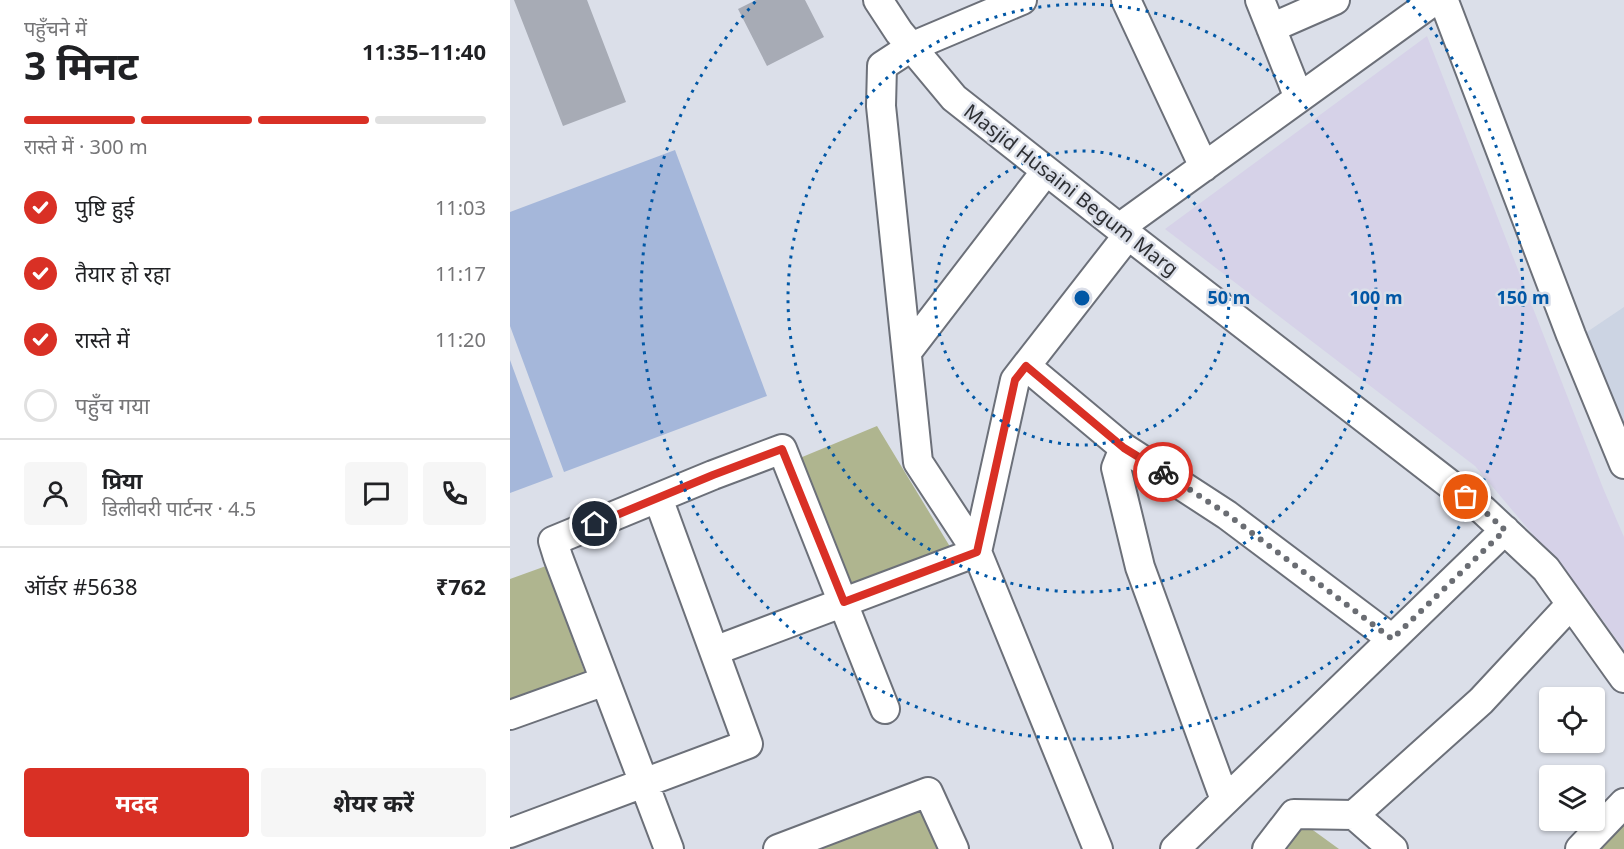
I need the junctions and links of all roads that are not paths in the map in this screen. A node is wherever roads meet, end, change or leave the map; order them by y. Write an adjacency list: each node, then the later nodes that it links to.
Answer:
1 (878, 0): 8 (street, Masjid Husaini Begum Marg)
2 (1022, 0): 8 (street)
3 (1126, 0): 10 (street)
4 (1260, 0): 7 (street)
5 (1335, 0): 7 (street)
6 (1436, 0): 9 (street); 16 (street)
7 (1271, 28): 9 (street)
8 (911, 47): 11 (street, Masjid Husaini Begum Marg); 13 (street)
9 (1299, 98): 10 (street)
10 (1204, 167): 12 (street)
11 (1046, 171): 12 (street, Masjid Husaini Begum Marg); 13 (street)
12 (1124, 232): 14 (street); 18 (street, Masjid Husaini Begum Marg)
13 (907, 352): 19 (street)
14 (1026, 366): 15 (street); 19 (street)
15 (1124, 448): 22 (street); 29 (street)
16 (1624, 464)
17 (658, 498): 20 (street); 23 (street); 25 (street)
18 (1505, 530): 21 (street, Masjid Husaini Begum Marg); 22 (street)
19 (977, 552): 20 (street); 36 (street)
20 (844, 602): 23 (street); 26 (street)
21 (1571, 604): 24 (street, Masjid Husaini Begum Marg); 31 (street)
22 (1392, 639): 29 (street)
23 (714, 651): 28 (street)
24 (1624, 678)
25 (605, 681): 27 (street); 28 (street)
26 (885, 709)
27 (510, 715)
28 (644, 783): 32 (street); 33 (street)
29 (1225, 800): 37 (street)
30 (1624, 803): 40 (street)
31 (1354, 815): 38 (street); 39 (street)
32 (510, 833)
33 (669, 849)
34 (778, 849): 35 (street)
35 (954, 849)
36 (1098, 849)
37 (1175, 849)
38 (1267, 849)
39 (1393, 849)
40 (1580, 849)

